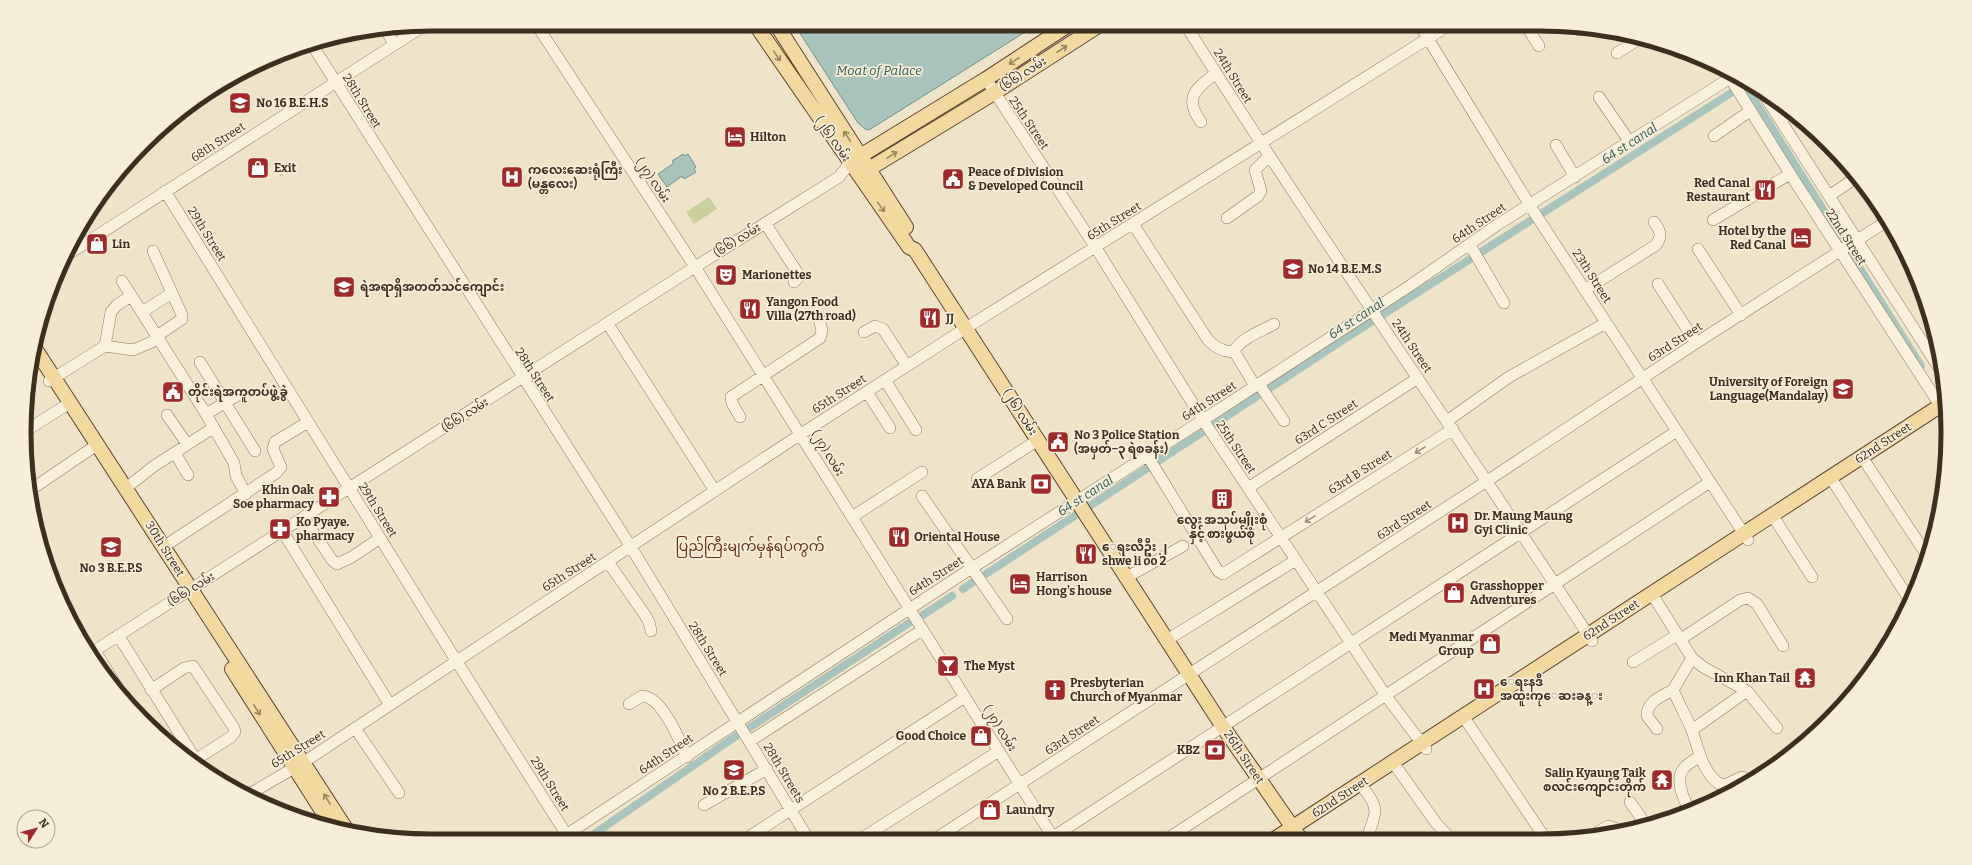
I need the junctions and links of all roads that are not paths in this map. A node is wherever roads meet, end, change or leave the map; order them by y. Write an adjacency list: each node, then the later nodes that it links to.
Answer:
1 (541, 31): 56 (street, (၂၇) လမ်း)
2 (760, 31): 35 (main road, (၂၆) လမ်း, one-way to 35)
3 (780, 31): 35 (main road, (၂၆) လမ်း, one-way to 3)
4 (1059, 31): 19 (main road, (၆၆) လမ်း, one-way to 19)
5 (1090, 31): 23 (main road, (၆၆) လမ်း, one-way to 5)
6 (1189, 31): 18 (street, 24th Street)
7 (1424, 31): 12 (street, 23th Street)
8 (1440, 31): 12 (street, 65th Street)
9 (1529, 31): 15 (street)
10 (414, 32): 14 (street, 68th Street)
11 (388, 33): 14 (street)
12 (1428, 38): 32 (street, 65th Street); 43 (street, 23th Street)
13 (1633, 43): 17 (street)
14 (394, 44): 22 (street, 68th Street)
15 (1539, 46)
16 (315, 49): 22 (street, 28th Street)
17 (1617, 53)
18 (1216, 73): 29 (street); 32 (street, 24th Street)
19 (986, 79): 23 (street, 25th Street); 35 (main road, (၆၆) လမ်း)
20 (1729, 79): 31 (street, 64th Street)
21 (1733, 81): 26 (street, 22nd Street)
22 (335, 82): 41 (street, 68th Street); 83 (street, 28th Street)
23 (994, 93): 36 (main road, (၆၆) လမ်း, one-way to 23); 51 (street, 25th Street)
24 (1599, 97): 31 (street)
25 (1770, 104): 28 (street, 22nd Street)
26 (1750, 111): 30 (street); 37 (street, 22nd Street)
27 (1787, 116): 28 (street)
28 (1780, 120): 42 (street, 22nd Street)
29 (1201, 122)
30 (1714, 136)
31 (1629, 141): 39 (street, 64th Street)
32 (1260, 144): 34 (street, 24th Street); 48 (street, 65th Street)
33 (1556, 145): 39 (street)
34 (1269, 156): 44 (street); 65 (street, 24th Street)
35 (855, 160): 36 (main road, (၂၆) လမ်း); 38 (street, (၆၆) လမ်း)
36 (864, 172): 38 (street, (၆၆) လမ်း); 71 (main road, (၂၆) လမ်း)
37 (1790, 174): 45 (street); 50 (street, 22nd Street)
38 (839, 177): 47 (street, (၆၆) လမ်း)
39 (1576, 177): 43 (street, 64th Street)
40 (1852, 181): 42 (street)
41 (165, 192): 53 (street, 68th Street); 99 (street, 29th Street)
42 (1829, 196): 50 (street, 22nd Street)
43 (1534, 212): 55 (street, 64th Street); 60 (street, 23th Street)
44 (1227, 218)
45 (1713, 220)
46 (1654, 222): 60 (street)
47 (765, 223): 56 (street, (၆၆) လမ်း); 58 (street)
48 (1133, 224): 51 (street, 65th Street); 76 (street)
49 (1882, 224): 50 (street, 63rd Street)
50 (1848, 246): 66 (street, 63rd Street); 80 (street, 22nd Street); 91 (street, 22nd Street)
51 (1096, 248): 71 (street, 65th Street); 100 (street, 25th Street)
52 (1698, 249): 66 (street)
53 (75, 250)
54 (153, 251): 61 (street)
55 (1473, 251): 63 (street); 65 (street, 64th Street)
56 (695, 267): 69 (street, (၆၆) လမ်း); 82 (street, (၂၇) လမ်း)
57 (122, 281): 62 (street)
58 (794, 282)
59 (1658, 284): 74 (street)
60 (1585, 290): 68 (street, 23th Street)
61 (172, 293): 64 (street); 73 (street)
62 (131, 296): 64 (street); 75 (street)
63 (1504, 304)
64 (142, 312): 73 (street)
65 (1375, 314): 84 (street, 24th Street); 88 (street, 64th Street)
66 (1741, 315): 74 (street, 63rd Street)
67 (819, 318): 82 (street)
68 (1606, 323): 85 (street, 23th Street); 101 (street, 63rd B Street)
69 (608, 324): 83 (street, (၆၆) လမ်း); 126 (street)
70 (1274, 324): 76 (street)
71 (966, 328): 81 (street, 65th Street); 109 (main road, (၂၆) လမ်း)
72 (864, 332): 81 (street)
73 (158, 337): 75 (street); 95 (street)
74 (1696, 343): 85 (street, 63rd Street)
75 (105, 346): 86 (street)
76 (1234, 351): 88 (street)
77 (39, 355): 86 (main road, 30th Street)
78 (38, 360): 86 (main road, 30th Street)
79 (200, 362): 92 (street)
80 (1935, 362)
81 (907, 366): 87 (street, 65th Street)
82 (764, 375): 97 (street); 108 (street, (၂၇) လမ်း)
83 (522, 378): 125 (street, (၆၆) လမ်း); 140 (street, 28th Street)
84 (1418, 378): 101 (street, 24th Street); 124 (street, 63rd C Street)
85 (1643, 378): 107 (street, 23th Street); 119 (street, 63rd Street)
86 (52, 379): 93 (main road, 30th Street); 111 (main road, 30th Street)
87 (885, 380): 89 (street, 65th Street); 106 (street)
88 (1261, 388): 98 (street); 100 (street, 64th Street)
89 (866, 392): 104 (street); 108 (street, 65th Street)
90 (238, 395): 92 (street)
91 (1940, 400)
92 (226, 403): 95 (street); 112 (street)
93 (67, 409): 102 (street); 105 (street); 111 (main road, 30th Street)
94 (1940, 412): 114 (main road, 62nd Street)
95 (206, 414): 103 (street)
96 (168, 415): 110 (street)
97 (740, 416)
98 (1284, 421)
99 (308, 422): 125 (street, 29th Street); 127 (street)
100 (1207, 425): 115 (street, 64th Street); 124 (street, 25th Street)
101 (1450, 425): 119 (street, 24th Street); 135 (street, 63rd B Street, one-way to 135)
102 (31, 428)
103 (213, 428): 110 (street); 127 (street)
104 (890, 428)
105 (40, 430)
106 (916, 430)
107 (1677, 431): 120 (street, 23th Street); 134 (street)
108 (801, 434): 126 (street, 65th Street); 130 (street, (၂၇) လမ်း)
109 (1038, 440): 118 (street); 129 (main road, (၂၆) လမ်း)
110 (188, 444): 113 (street)
111 (95, 446): 122 (street); 123 (main road, 30th Street); 148 (main road, 30th Street)
112 (255, 451)
113 (175, 453): 117 (street); 123 (street)
114 (1864, 460): 121 (main road, 62nd Street); 136 (main road, 62nd Street); 141 (street)
115 (1151, 462): 129 (street, 64th Street); 135 (street, 63rd B Street)
116 (922, 472): 130 (street)
117 (188, 475)
118 (977, 479)
119 (1487, 481): 134 (street, 24th Street); 149 (street, 63rd Street)
120 (1710, 482): 136 (street, 23th Street); 147 (street)
121 (1834, 483): 132 (main road, 62nd Street); 150 (street)
122 (34, 487)
123 (126, 488): 139 (main road, 30th Street)
124 (1248, 488): 135 (street, 25th Street)
125 (350, 489): 131 (street, (၆၆) လမ်း); 137 (street, 29th Street)
126 (716, 491): 140 (street, 65th Street)
127 (246, 494): 139 (street)
128 (922, 496): 144 (street)
129 (1081, 507): 144 (street, 64th Street); 145 (main road, (၂၆) လမ်း)
130 (852, 517): 152 (street, (၂၇) လမ်း)
131 (304, 518): 133 (street, (၆၆) လမ်း); 137 (street)
132 (1776, 520): 136 (main road, 62nd Street); 146 (street)
133 (283, 532): 148 (street, (၆၆) လမ်း); 172 (street)
134 (1520, 533): 147 (street, 24th Street); 159 (street)
135 (1282, 537): 142 (street, 25th Street)
136 (1746, 537): 151 (main road, 62nd Street)
137 (380, 538): 163 (street, 29th Street)
138 (1182, 546): 145 (street)
139 (164, 547): 148 (main road, 30th Street)
140 (631, 547): 143 (street, 65th Street); 179 (street, 28th Street)
141 (1923, 550)
142 (1296, 560): 149 (street, 25th Street); 158 (street)
143 (608, 562): 154 (street); 163 (street, 65th Street)
144 (977, 574): 152 (street, 64th Street); 153 (street)
145 (1126, 577): 158 (main road, (၂၆) လမ်း)
146 (1812, 577)
147 (1554, 585): 157 (street, 24th Street); 169 (street)
148 (188, 591): 155 (street, (၆၆) လမ်း); 186 (main road, 30th Street)
149 (1316, 592): 159 (street, 25th Street); 165 (street, 63rd Street)
150 (1907, 594)
151 (1653, 597): 156 (street); 157 (main road, 62nd Street)
152 (915, 619): 170 (street, (၂၇) လမ်း); 179 (street, 64th Street); 179 (street)
153 (1007, 619)
154 (651, 630)
155 (118, 635): 161 (street, (၆၆) လမ်း); 166 (street)
156 (1679, 637): 160 (street); 162 (street); 164 (street)
157 (1590, 638): 173 (main road, 62nd Street)
158 (1167, 640): 165 (main road, (၂၆) လမ်း)
159 (1352, 642): 169 (street, 25th Street); 174 (street)
160 (1783, 646)
161 (96, 650)
162 (1692, 658): 167 (street); 168 (street)
163 (457, 662): 172 (street, 65th Street); 202 (street, 29th Street)
164 (1633, 662)
165 (1190, 675): 174 (main road, 26th Street); 191 (street, 63rd Street)
166 (151, 690): 182 (street); 184 (street)
167 (1673, 690): 177 (street); 178 (street)
168 (1747, 691): 176 (street); 178 (street)
169 (1386, 696): 180 (street, 25th Street); 190 (street)
170 (965, 697): 181 (street, (၂၇) လမ်း); 198 (street)
171 (629, 704): 183 (street)
172 (390, 705): 175 (street, 65th Street)
173 (1465, 720): 180 (main road, 62nd Street); 216 (street)
174 (1223, 726): 190 (main road, 26th Street); 209 (street)
175 (355, 728): 186 (street, 65th Street); 194 (street)
176 (1776, 728)
177 (1657, 729)
178 (1692, 730): 185 (street)
179 (743, 731): 183 (street, 64th Street); 188 (street, 28th Streets)
180 (1424, 746): 187 (main road, 62nd Street); 212 (main road, 62nd Street)
181 (999, 751): 191 (street, (၂၇) လမ်း); 206 (street)
182 (192, 754)
183 (687, 757): 203 (street, 64th Street)
184 (200, 760)
185 (1695, 760): 189 (street); 197 (street)
186 (298, 765): 193 (street, 65th Street); 199 (main road, 30th Street); 201 (main road, 30th Street, one-way to 186)
187 (1397, 768): 192 (main road, 62nd Street); 215 (street)
188 (767, 769): 196 (street); 198 (street, 28th Streets)
189 (1744, 778)
190 (1259, 779): 210 (street); 211 (main road, 26th Street)
191 (1020, 784): 207 (street, 63rd Street); 208 (street, (၂၇) လမ်း)
192 (1364, 789): 213 (main road, 62nd Street); 214 (street)
193 (253, 792)
194 (398, 794)
195 (1630, 802): 200 (street)
196 (704, 805)
197 (1687, 805)
198 (792, 810): 204 (street); 205 (street, 28th Streets)
199 (328, 820)
200 (1641, 820)
201 (341, 823)
202 (566, 834)
203 (572, 834)
204 (754, 834)
205 (806, 834)
206 (868, 834)
207 (944, 834)
208 (1049, 834)
209 (1060, 834)
210 (1175, 834)
211 (1293, 834)
212 (1295, 834)
213 (1296, 834)
214 (1368, 834)
215 (1446, 834)
216 (1542, 834)

